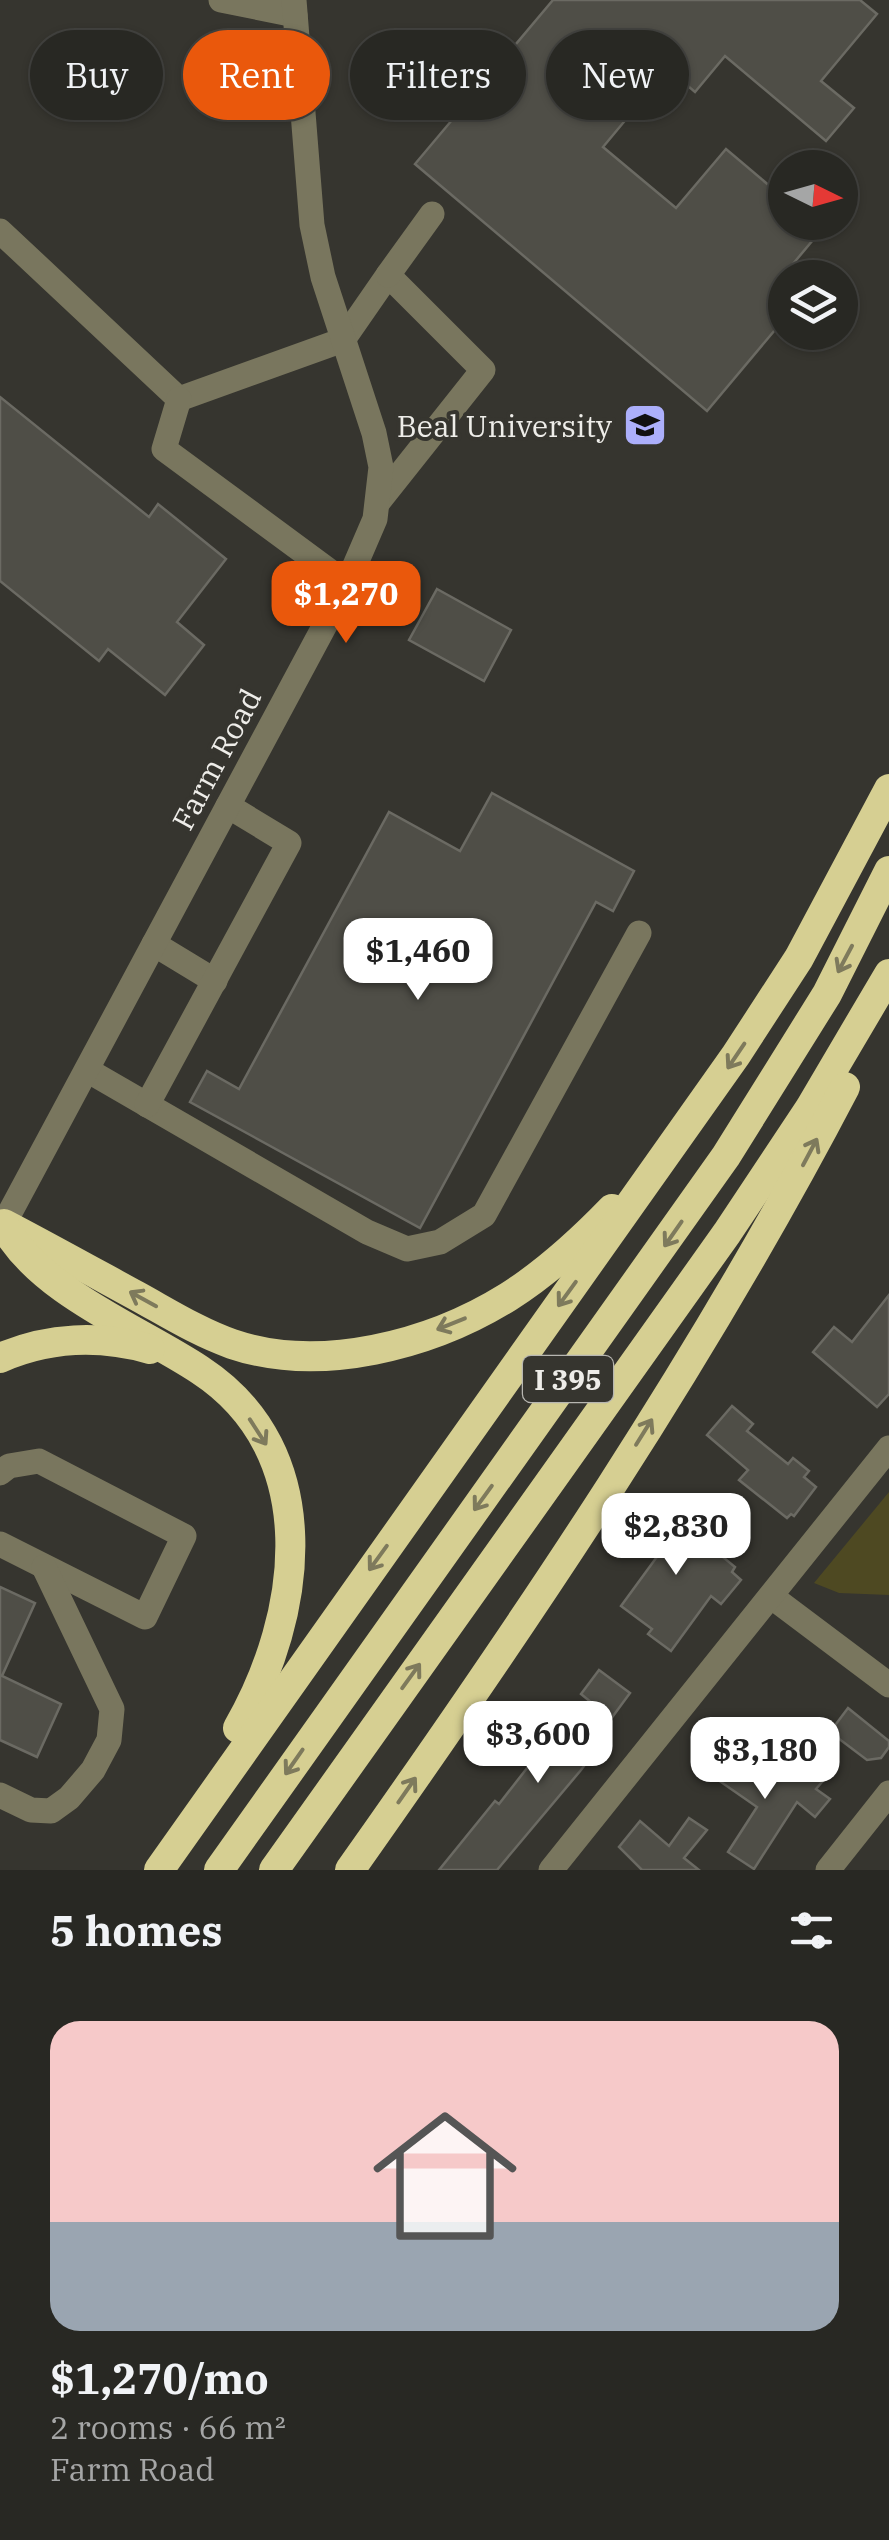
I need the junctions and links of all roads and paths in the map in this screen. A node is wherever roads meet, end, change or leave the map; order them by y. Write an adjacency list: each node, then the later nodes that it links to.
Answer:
1 (222, 0): 2 (street)
2 (295, 7): 6 (street, Farm Road)
3 (432, 214): 5 (street)
4 (0, 230): 7 (street)
5 (388, 275): 6 (street); 8 (street)
6 (343, 340): 7 (street); 8 (street, Farm Road)
7 (179, 399): 9 (street)
8 (379, 501): 9 (street, Farm Road)
9 (348, 584): 11 (street, Farm Road)
10 (889, 790): 19 (highway, one-way to 19)
11 (228, 806): 14 (street, Farm Road); 16 (street)
12 (889, 871): 34 (highway, I 395, one-way to 34)
13 (639, 933): 20 (street)
14 (154, 944): 16 (street); 18 (street, Farm Road)
15 (889, 974): 35 (highway, I 395, one-way to 15)
16 (215, 981): 20 (street)
17 (889, 1001): 36 (highway, one-way to 17)
18 (86, 1070): 20 (street); 21 (street, Farm Road)
19 (706, 1101): 21 (highway, one-way to 21); 33 (highway, one-way to 33)
20 (147, 1105)
21 (1, 1226): 23 (highway)
22 (0, 1358): 23 (highway)
23 (190, 1364): 33 (highway, one-way to 33)
24 (889, 1448): 28 (street)
25 (0, 1473): 27 (street)
26 (0, 1544): 27 (street)
27 (44, 1567): 32 (street)
28 (772, 1597): 29 (street); 37 (street)
29 (878, 1663): 30 (street)
30 (889, 1686)
31 (889, 1793): 38 (street)
32 (0, 1795)
33 (158, 1870)
34 (219, 1870)
35 (274, 1870)
36 (350, 1870)
37 (552, 1870)
38 (828, 1870)

